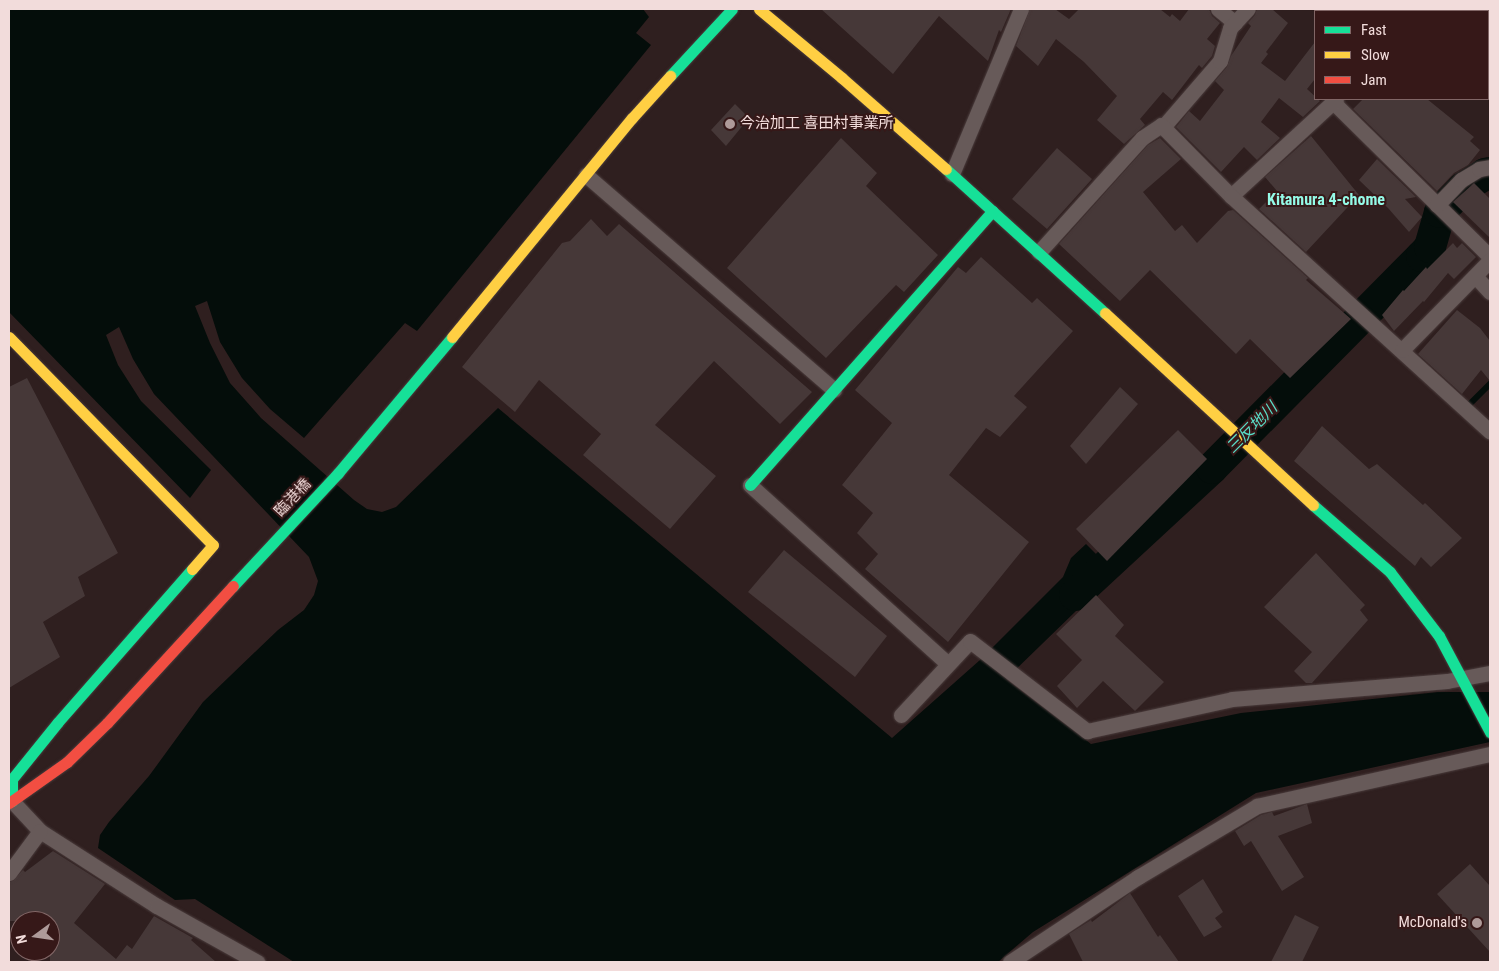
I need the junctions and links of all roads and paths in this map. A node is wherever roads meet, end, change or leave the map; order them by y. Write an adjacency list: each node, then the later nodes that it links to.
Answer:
1 (732, 9): 11 (street, 臨港橋)
2 (759, 9): 10 (street)
3 (1021, 9): 10 (street)
4 (1218, 9): 6 (street)
5 (1248, 9): 6 (street)
6 (1235, 23): 8 (street)
7 (1335, 100): 12 (street); 13 (street)
8 (1163, 128): 12 (street); 15 (street)
9 (1490, 167): 13 (street)
10 (952, 174): 14 (street)
11 (586, 175): 21 (street); 30 (street, 臨港橋)
12 (1231, 196): 20 (street)
13 (1438, 205): 16 (street)
14 (992, 211): 15 (street); 21 (street)
15 (1039, 252): 26 (street)
16 (1490, 259): 17 (street)
17 (1475, 276): 18 (street); 20 (street)
18 (1490, 292)
19 (9, 337): 30 (street)
20 (1402, 350): 22 (street)
21 (834, 390): 23 (street)
22 (1490, 432)
23 (750, 485): 24 (street)
24 (947, 663): 26 (street); 27 (street)
25 (1490, 673): 26 (street)
26 (1463, 678): 28 (street)
27 (901, 715)
28 (1490, 732)
29 (1490, 754): 34 (street)
30 (10, 802): 31 (street)
31 (40, 831): 32 (street); 33 (street)
32 (9, 873)
33 (257, 962)
34 (1010, 962)

